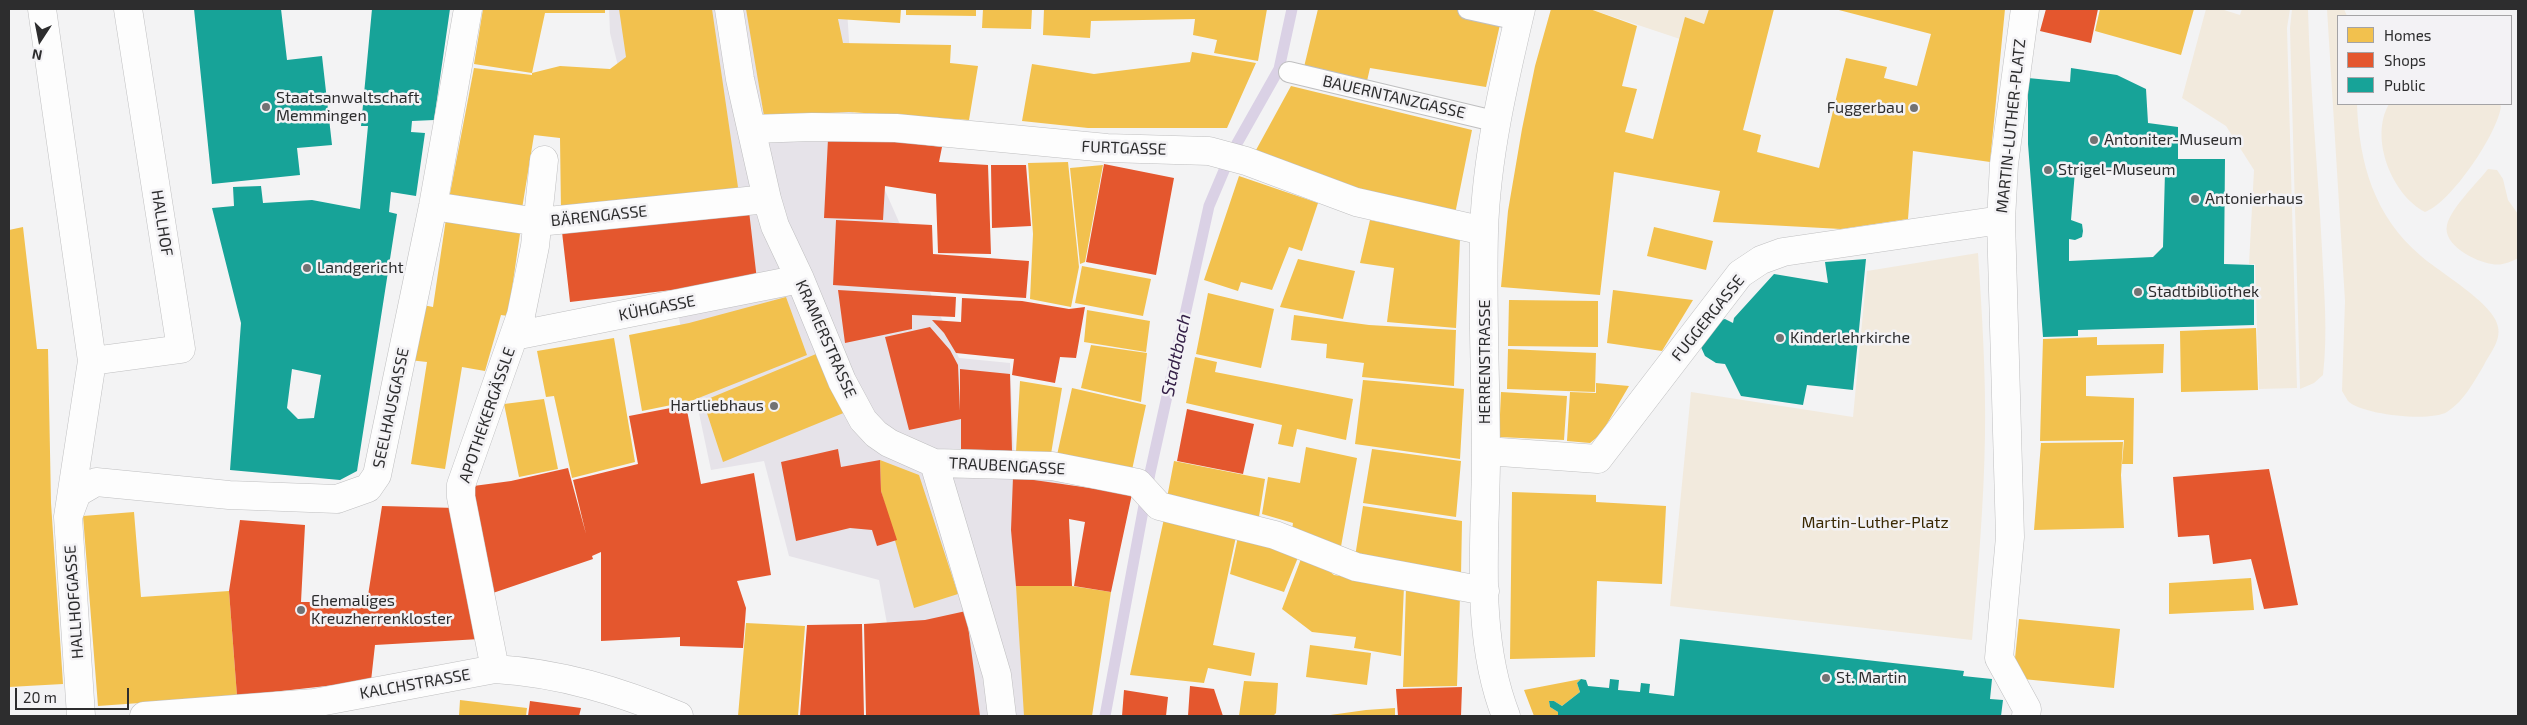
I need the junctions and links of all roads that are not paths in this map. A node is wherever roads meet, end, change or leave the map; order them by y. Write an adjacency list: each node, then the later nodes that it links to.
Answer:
1 (42, 9): 19 (street)
2 (128, 9): 19 (street, HALLHOF)
3 (468, 9): 13 (street, SEELHAUSGASSE)
4 (729, 9): 10 (street, KRAMERSTRASSE)
5 (1468, 9): 7 (lane)
6 (2025, 9): 14 (street, MARTIN-LUTHER-PLATZ)
7 (1520, 14): 9 (street, HERRENSTRASSE)
8 (1289, 72): 9 (lane, BAUERNTANZGASSE)
9 (1498, 122): 16 (street, HERRENSTRASSE)
10 (752, 129): 12 (street, KRAMERSTRASSE); 16 (street, FURTGASSE)
11 (544, 160): 15 (street, APOTHEKERGÄSSLE)
12 (766, 199): 15 (street, BÄRENGASSE); 17 (street, KRAMERSTRASSE)
13 (433, 206): 15 (street, BÄRENGASSE); 22 (street, SEELHAUSGASSE)
14 (2001, 220): 20 (street, FUGGERGASSE); 31 (street, MARTIN-LUTHER-PLATZ)
15 (538, 222): 18 (street, APOTHEKERGÄSSLE)
16 (1484, 231): 20 (street, HERRENSTRASSE)
17 (800, 279): 18 (street, KÜHGASSE); 21 (street, KRAMERSTRASSE)
18 (514, 336): 24 (street, APOTHEKERGÄSSLE)
19 (92, 361): 22 (street)
20 (1486, 451): 23 (street, HERRENSTRASSE)
21 (934, 463): 23 (street, TRAUBENGASSE); 29 (street)
22 (68, 517): 26 (street, HALLHOFGASSE)
23 (1485, 591): 30 (street, HERRENSTRASSE)
24 (495, 669): 25 (street, KALCHSTRASSE); 28 (street, KALCHSTRASSE)
25 (314, 710): 27 (street, KALCHSTRASSE)
26 (81, 716)
27 (144, 716)
28 (679, 716)
29 (1002, 716)
30 (1506, 716)
31 (2026, 716)

